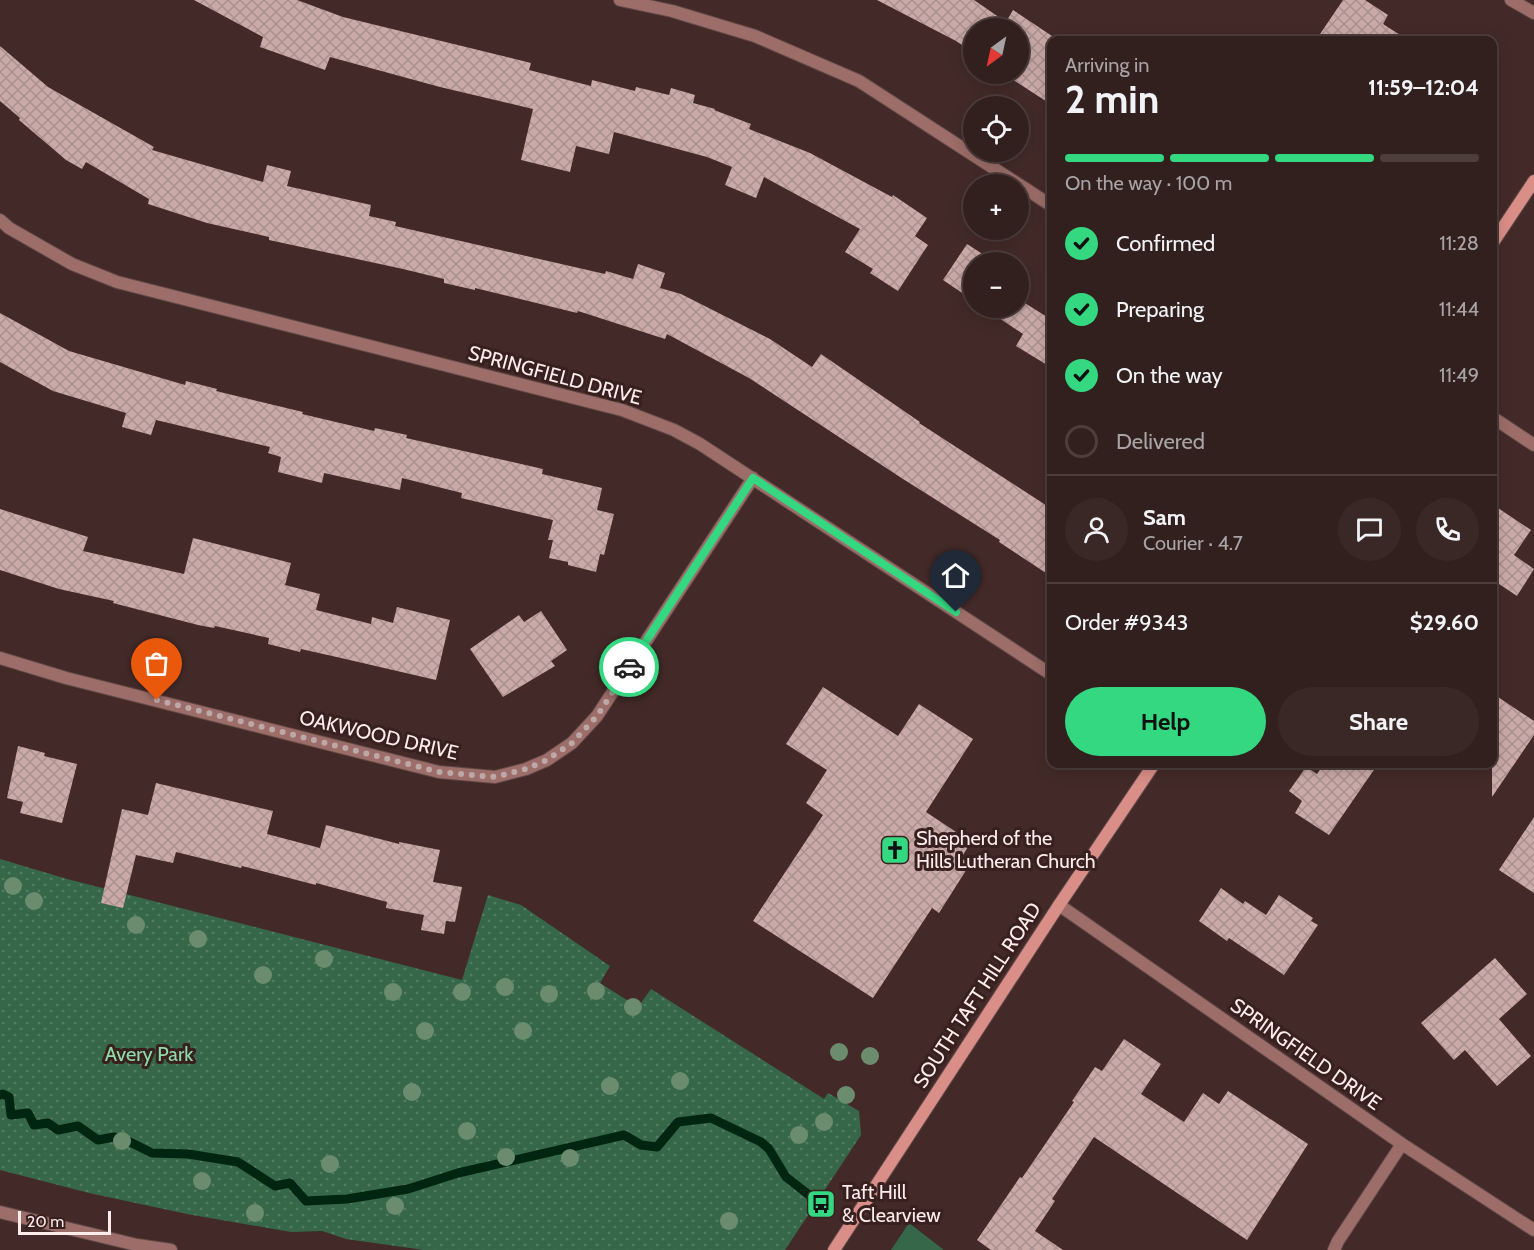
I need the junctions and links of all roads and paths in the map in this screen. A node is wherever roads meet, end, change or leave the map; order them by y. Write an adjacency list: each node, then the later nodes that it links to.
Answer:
1 (620, 0): 5 (street)
2 (1511, 0): 3 (street)
3 (1534, 13)
4 (1534, 181): 7 (main road)
5 (1047, 203)
6 (0, 220): 10 (street, SPRINGFIELD DRIVE)
7 (1497, 236)
8 (1497, 420): 9 (street)
9 (1534, 445)
10 (753, 478): 11 (street, OAKWOOD DRIVE); 12 (street, SPRINGFIELD DRIVE)
11 (0, 658)
12 (1047, 672)
13 (1151, 768): 14 (main road, SOUTH TAFT HILL ROAD)
14 (1059, 905): 15 (street, SPRINGFIELD DRIVE); 19 (main road, SOUTH TAFT HILL ROAD)
15 (1402, 1144): 17 (street, SPRINGFIELD DRIVE); 20 (street)
16 (0, 1212): 18 (street)
17 (1534, 1230)
18 (171, 1250)
19 (834, 1250)
20 (1334, 1250)

